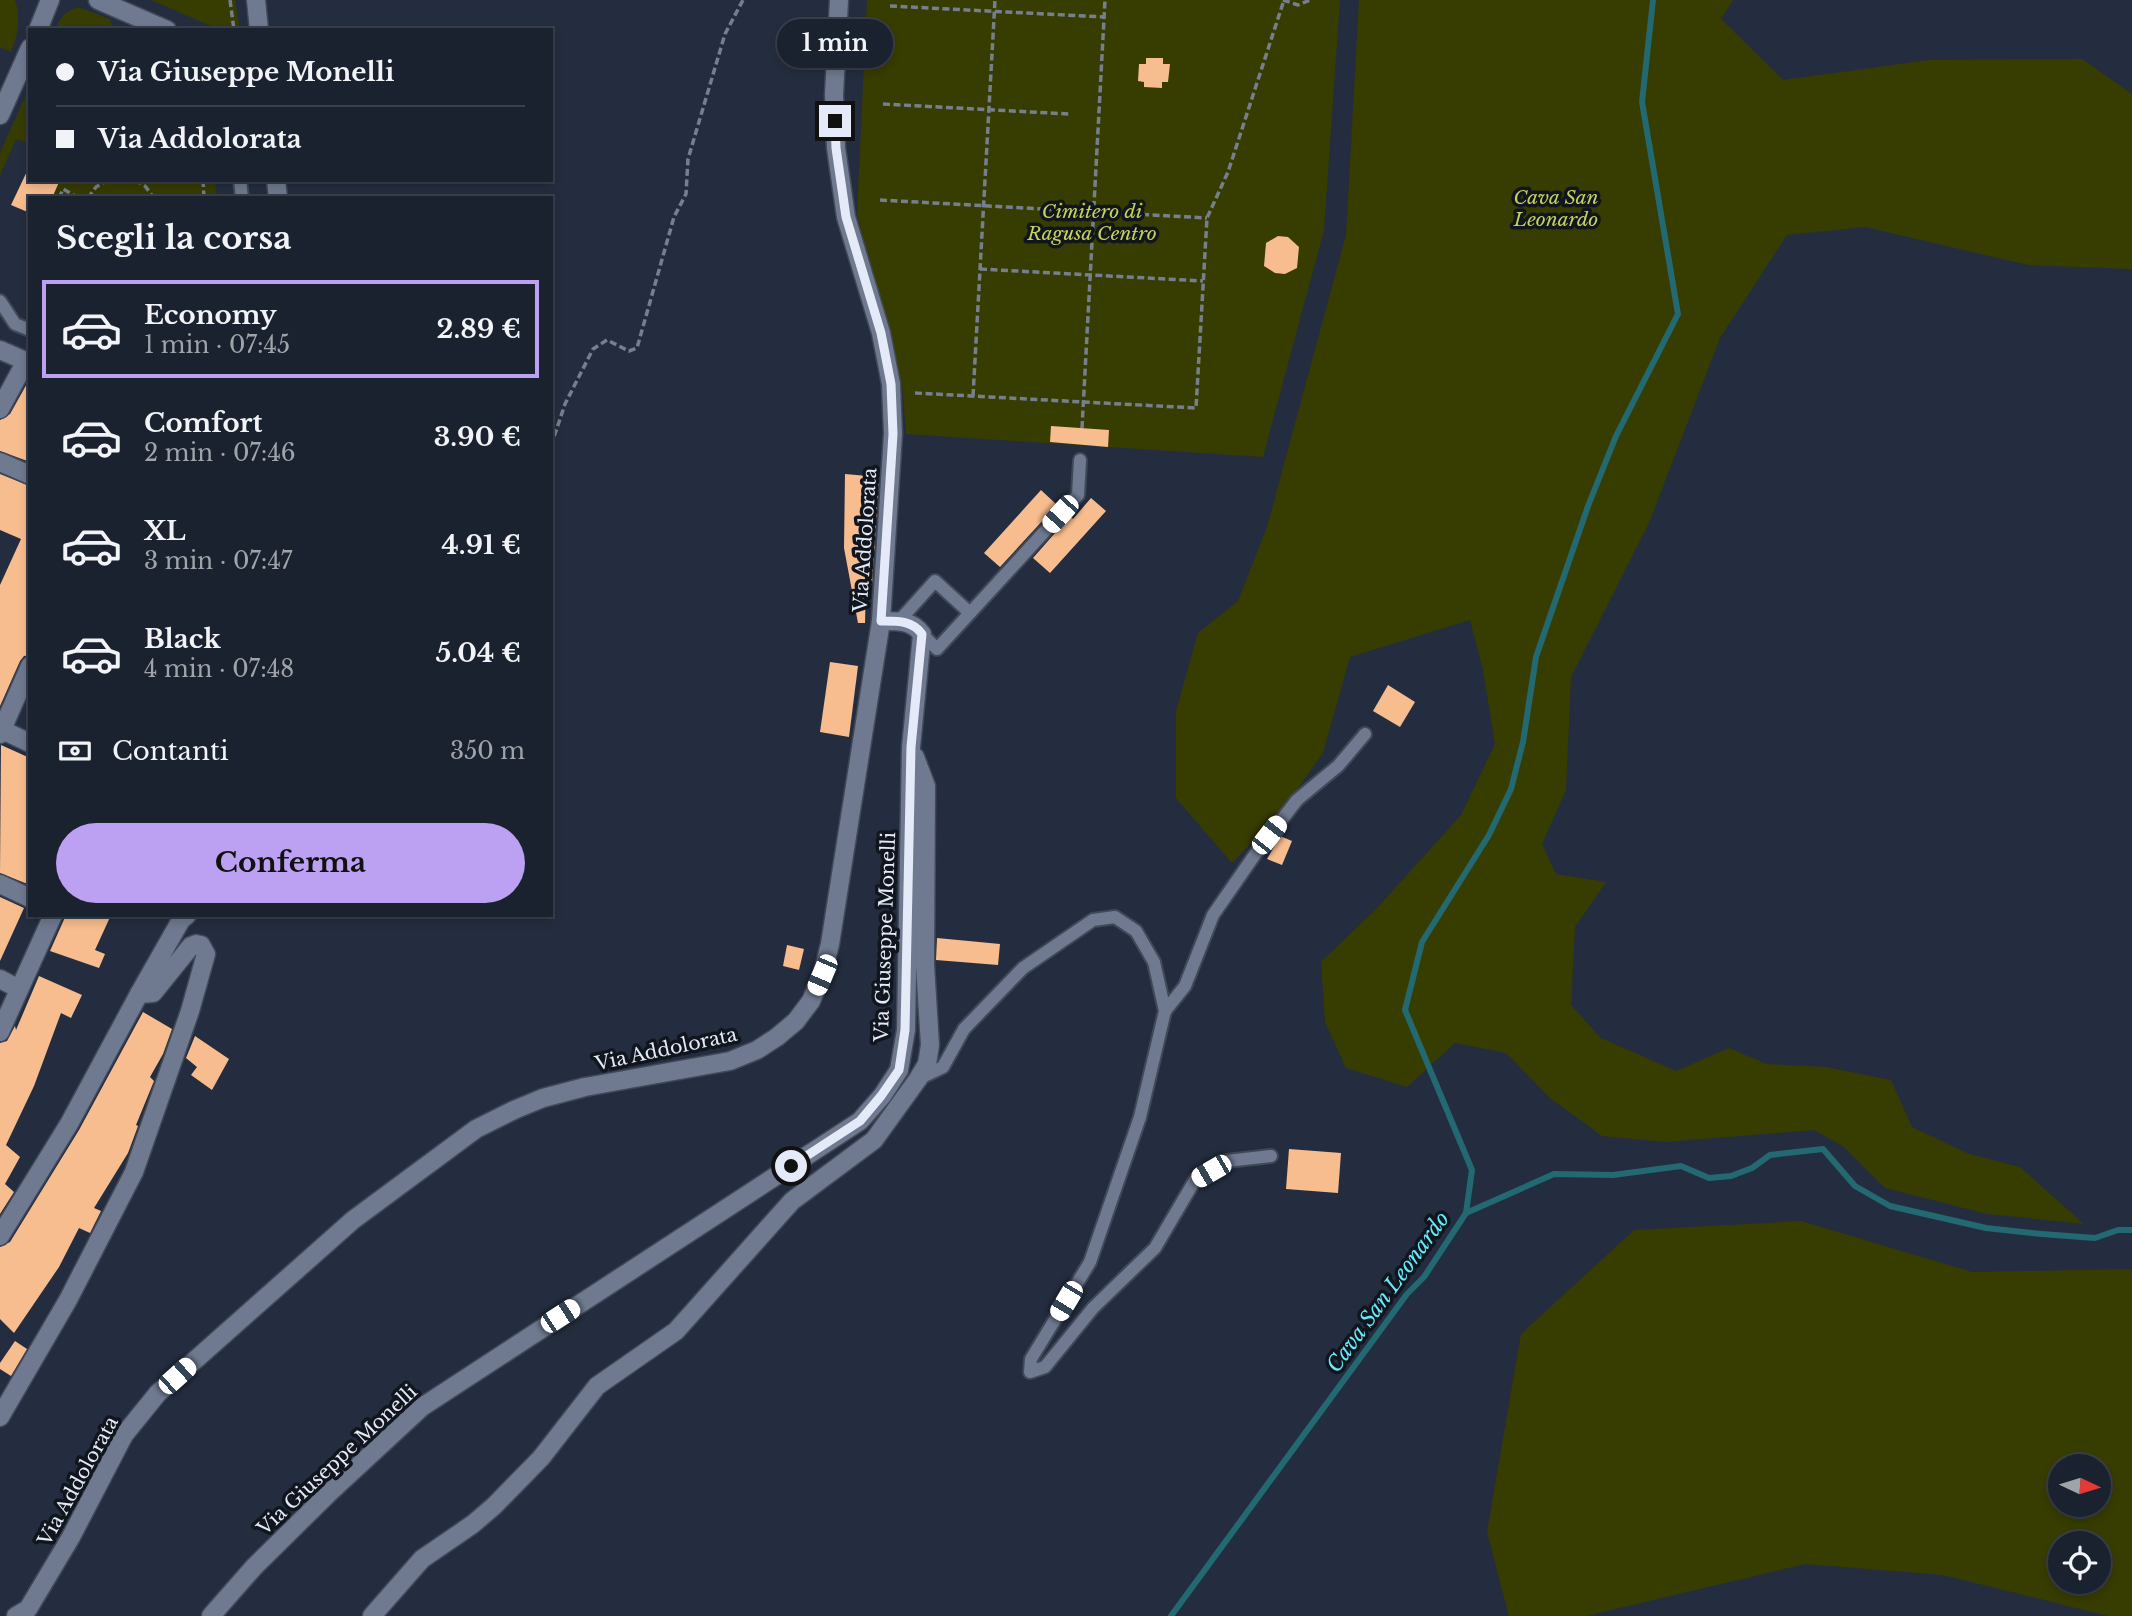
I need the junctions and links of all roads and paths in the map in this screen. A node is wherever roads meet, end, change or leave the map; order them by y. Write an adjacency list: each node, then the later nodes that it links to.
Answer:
1 (34, 0): 15 (street)
2 (50, 0): 16 (street)
3 (98, 0): 17 (street)
4 (230, 0): 18 (path)
5 (256, 0): 19 (street)
6 (743, 0): 47 (path)
7 (839, 0): 52 (street, Via Addolorata)
8 (995, 0): 13 (path)
9 (1105, 0): 14 (path)
10 (1283, 0): 11 (path); 34 (path)
11 (1310, 0)
12 (890, 6): 13 (path)
13 (995, 11): 14 (path); 22 (path)
14 (1104, 17): 33 (path)
15 (36, 28)
16 (37, 28)
17 (162, 28)
18 (234, 28)
19 (259, 28)
20 (28, 52): 24 (street)
21 (883, 104): 22 (path)
22 (989, 109): 23 (path); 32 (path)
23 (1069, 114)
24 (0, 115)
25 (104, 182): 29 (path)
26 (138, 182): 30 (path)
27 (60, 196): 28 (path)
28 (75, 196)
29 (89, 196)
30 (152, 196)
31 (880, 200): 32 (path)
32 (984, 205): 33 (path); 35 (path)
33 (1093, 212): 34 (path); 36 (path)
34 (1207, 218): 37 (path)
35 (981, 269): 36 (path); 43 (path)
36 (1090, 275): 37 (path); 44 (path)
37 (1203, 281): 44 (path)
38 (0, 300): 39 (lane)
39 (28, 329)
40 (0, 350): 41 (street)
41 (28, 362): 45 (street)
42 (915, 393): 43 (path)
43 (973, 396): 44 (path)
44 (1083, 402): 46 (path)
45 (0, 409)
46 (1082, 428)
47 (553, 440)
48 (1080, 460): 51 (lane)
49 (0, 461): 50 (street)
50 (28, 474)
51 (970, 613): 52 (lane); 53 (lane)
52 (890, 621): 53 (street); 72 (street, Via Addolorata)
53 (922, 634): 58 (street, Via Giuseppe Monelli)
54 (28, 670): 55 (street)
55 (1, 731): 57 (street)
56 (1365, 734): 66 (lane)
57 (28, 742)
58 (911, 747): 68 (street); 73 (street, Via Giuseppe Monelli)
59 (0, 884): 60 (street)
60 (28, 897)
61 (52, 917): 64 (street)
62 (185, 917): 65 (street)
63 (0, 979): 64 (street)
64 (19, 989): 67 (street)
65 (139, 994): 70 (street); 71 (street)
66 (1165, 1011): 68 (lane); 69 (lane)
67 (0, 1032)
68 (918, 1079): 74 (street)
69 (1271, 1156)
70 (0, 1236)
71 (0, 1417)
72 (16, 1616)
73 (211, 1616)
74 (372, 1616)

